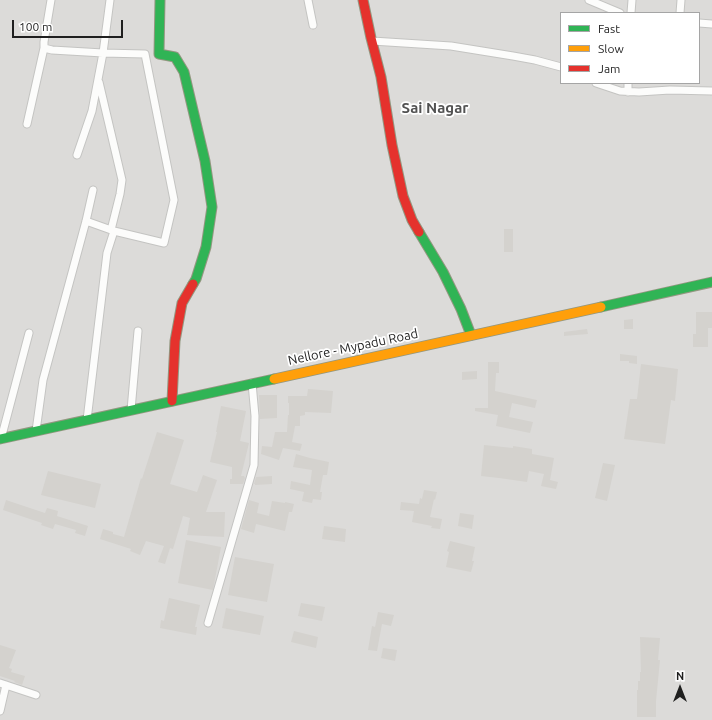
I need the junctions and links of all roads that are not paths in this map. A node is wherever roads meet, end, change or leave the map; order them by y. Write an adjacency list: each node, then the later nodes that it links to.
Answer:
1 (51, 0): 16 (street)
2 (110, 0): 17 (street)
3 (160, 0): 35 (street)
4 (308, 0): 14 (street)
5 (364, 0): 15 (street)
6 (589, 0): 9 (street)
7 (632, 0): 10 (street)
8 (681, 0): 11 (street)
9 (618, 12)
10 (631, 12)
11 (680, 12)
12 (700, 23): 13 (street)
13 (712, 24)
14 (313, 25)
15 (372, 41): 18 (street); 33 (street)
16 (44, 48): 17 (street); 25 (street)
17 (104, 53): 19 (street); 29 (street)
18 (560, 67)
19 (98, 80): 26 (street); 29 (street)
20 (599, 84): 24 (street)
21 (628, 84): 24 (street)
22 (677, 86): 23 (street); 24 (street)
23 (712, 91)
24 (628, 92)
25 (27, 124)
26 (77, 155)
27 (92, 190): 28 (street)
28 (86, 221): 29 (street); 38 (street)
29 (113, 230): 37 (street)
30 (712, 282): 33 (street, Nellore - Mypadu Road)
31 (138, 331): 36 (street)
32 (29, 333): 39 (street)
33 (471, 335): 34 (street, Nellore - Mypadu Road)
34 (252, 383): 35 (street, Nellore - Mypadu Road); 40 (street)
35 (172, 401): 36 (street, Nellore - Mypadu Road)
36 (131, 410): 37 (street, Nellore - Mypadu Road)
37 (87, 420): 38 (street, Nellore - Mypadu Road)
38 (36, 431): 39 (street, Nellore - Mypadu Road)
39 (0, 439)
40 (208, 623)
41 (3, 684): 42 (street); 43 (street)
42 (36, 696)
43 (0, 711)

